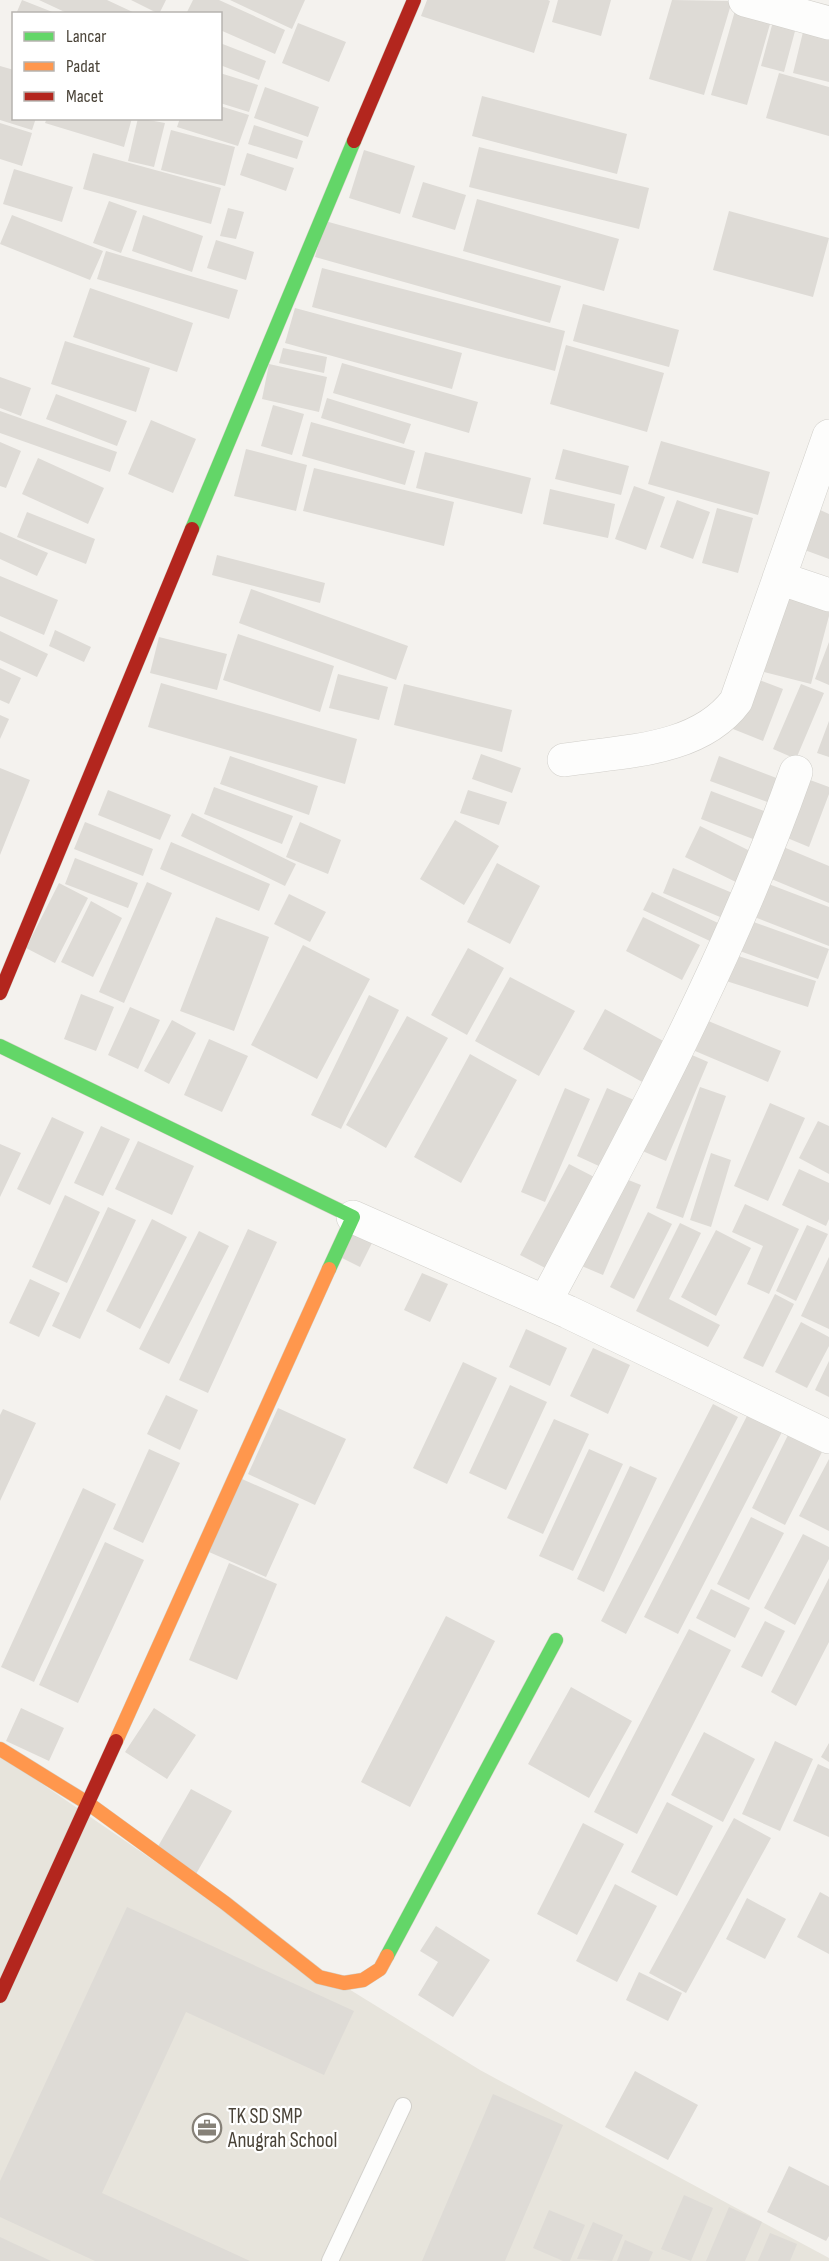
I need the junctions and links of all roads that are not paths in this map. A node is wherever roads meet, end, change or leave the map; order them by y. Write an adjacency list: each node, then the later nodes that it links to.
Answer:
1 (414, 0): 9 (street)
2 (746, 0): 3 (street)
3 (829, 23)
4 (829, 436): 5 (street)
5 (779, 578): 6 (street); 7 (street)
6 (829, 595)
7 (564, 760)
8 (796, 772): 12 (street)
9 (0, 993)
10 (0, 1046): 11 (street)
11 (353, 1217): 12 (street); 16 (street)
12 (545, 1302): 13 (street)
13 (829, 1437)
14 (556, 1640): 16 (street)
15 (0, 1749): 16 (street)
16 (89, 1804): 17 (street)
17 (0, 1996)
18 (403, 2106): 19 (lane)
19 (330, 2261)

